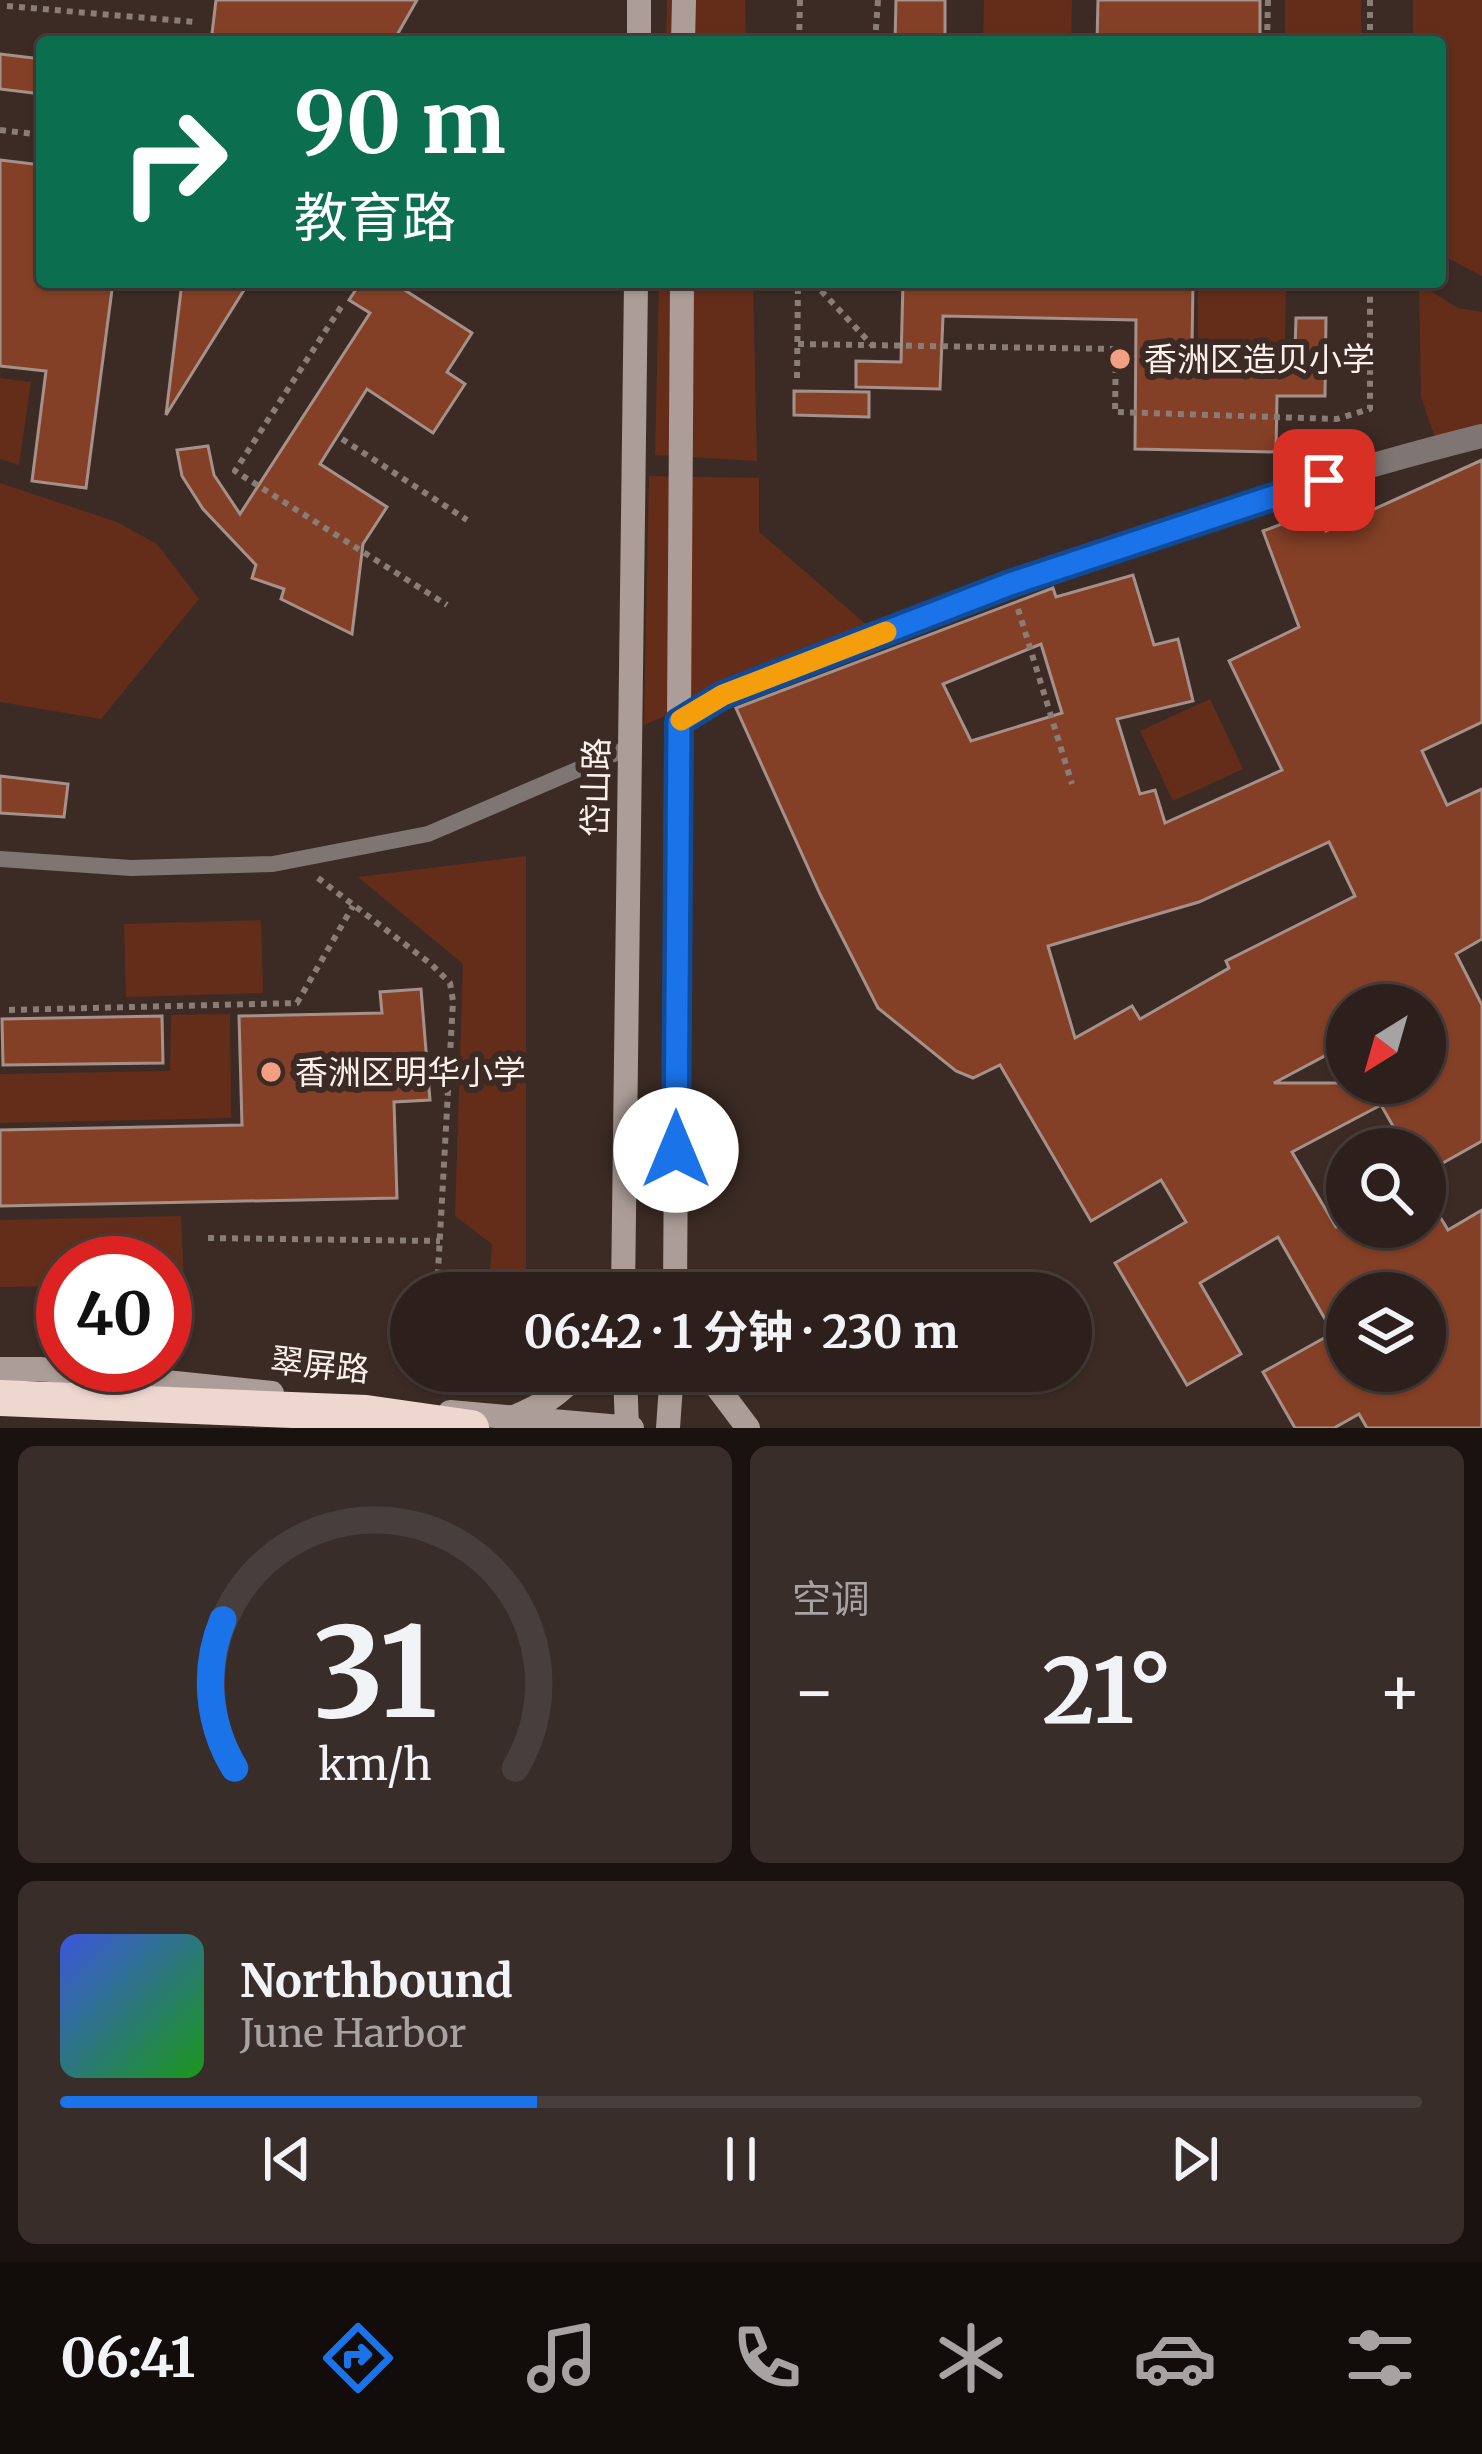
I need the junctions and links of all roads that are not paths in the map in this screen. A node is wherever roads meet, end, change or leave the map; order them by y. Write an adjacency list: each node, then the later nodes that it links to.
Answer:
1 (639, 0): 3 (street)
2 (684, 0): 4 (street)
3 (639, 36)
4 (683, 36)
5 (636, 288): 9 (street, 岱山路)
6 (682, 288): 8 (street)
7 (1482, 436): 8 (street)
8 (679, 722): 12 (street)
9 (630, 747): 10 (lane); 11 (street, 岱山路)
10 (0, 859)
11 (622, 1272)
12 (676, 1272)
13 (0, 1369): 19 (street, 翠屏路)
14 (559, 1392): 19 (street)
15 (626, 1392): 21 (street)
16 (671, 1392): 22 (street)
17 (721, 1392): 23 (street)
18 (0, 1398): 20 (highway)
19 (512, 1418): 21 (street, 翠屏路)
20 (471, 1428)
21 (629, 1428)
22 (668, 1428)
23 (748, 1428)

